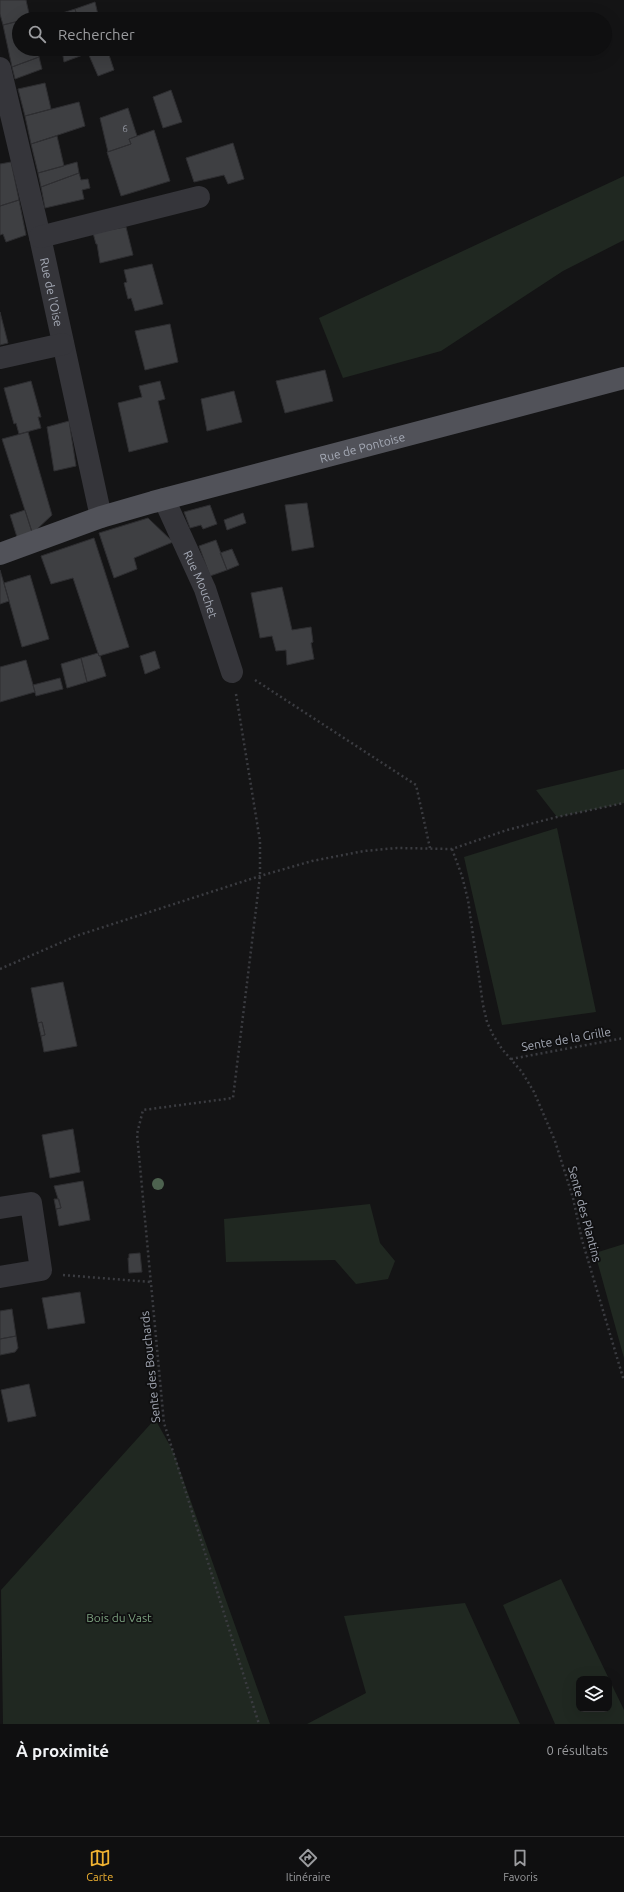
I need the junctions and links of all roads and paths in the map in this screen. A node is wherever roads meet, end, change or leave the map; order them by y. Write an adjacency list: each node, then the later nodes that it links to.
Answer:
1 (0, 68): 3 (street, Rue de l'Oise)
2 (199, 197): 3 (street)
3 (40, 237): 4 (street, Rue de l'Oise)
4 (64, 344): 5 (street); 8 (street, Rue de l'Oise)
5 (0, 358)
6 (624, 378): 7 (main road, Rue de Pontoise)
7 (164, 499): 8 (main road, Rue de Pontoise); 10 (street, Rue Mouchet)
8 (101, 517): 9 (main road, Rue de Pontoise)
9 (0, 554)
10 (232, 672): 12 (path); 14 (path)
11 (624, 803): 13 (path)
12 (430, 848): 13 (path); 14 (path)
13 (452, 849): 17 (path, Sente des Plantins)
14 (260, 876): 15 (path); 21 (path, Sente des Bouchards)
15 (0, 969)
16 (624, 1038): 17 (path, Sente de la Grille)
17 (511, 1059): 22 (path, Sente des Plantins)
18 (0, 1208): 19 (street)
19 (41, 1270): 20 (street); 21 (path)
20 (0, 1277)
21 (151, 1282): 23 (path, Sente des Bouchards)
22 (624, 1381)
23 (259, 1724)

